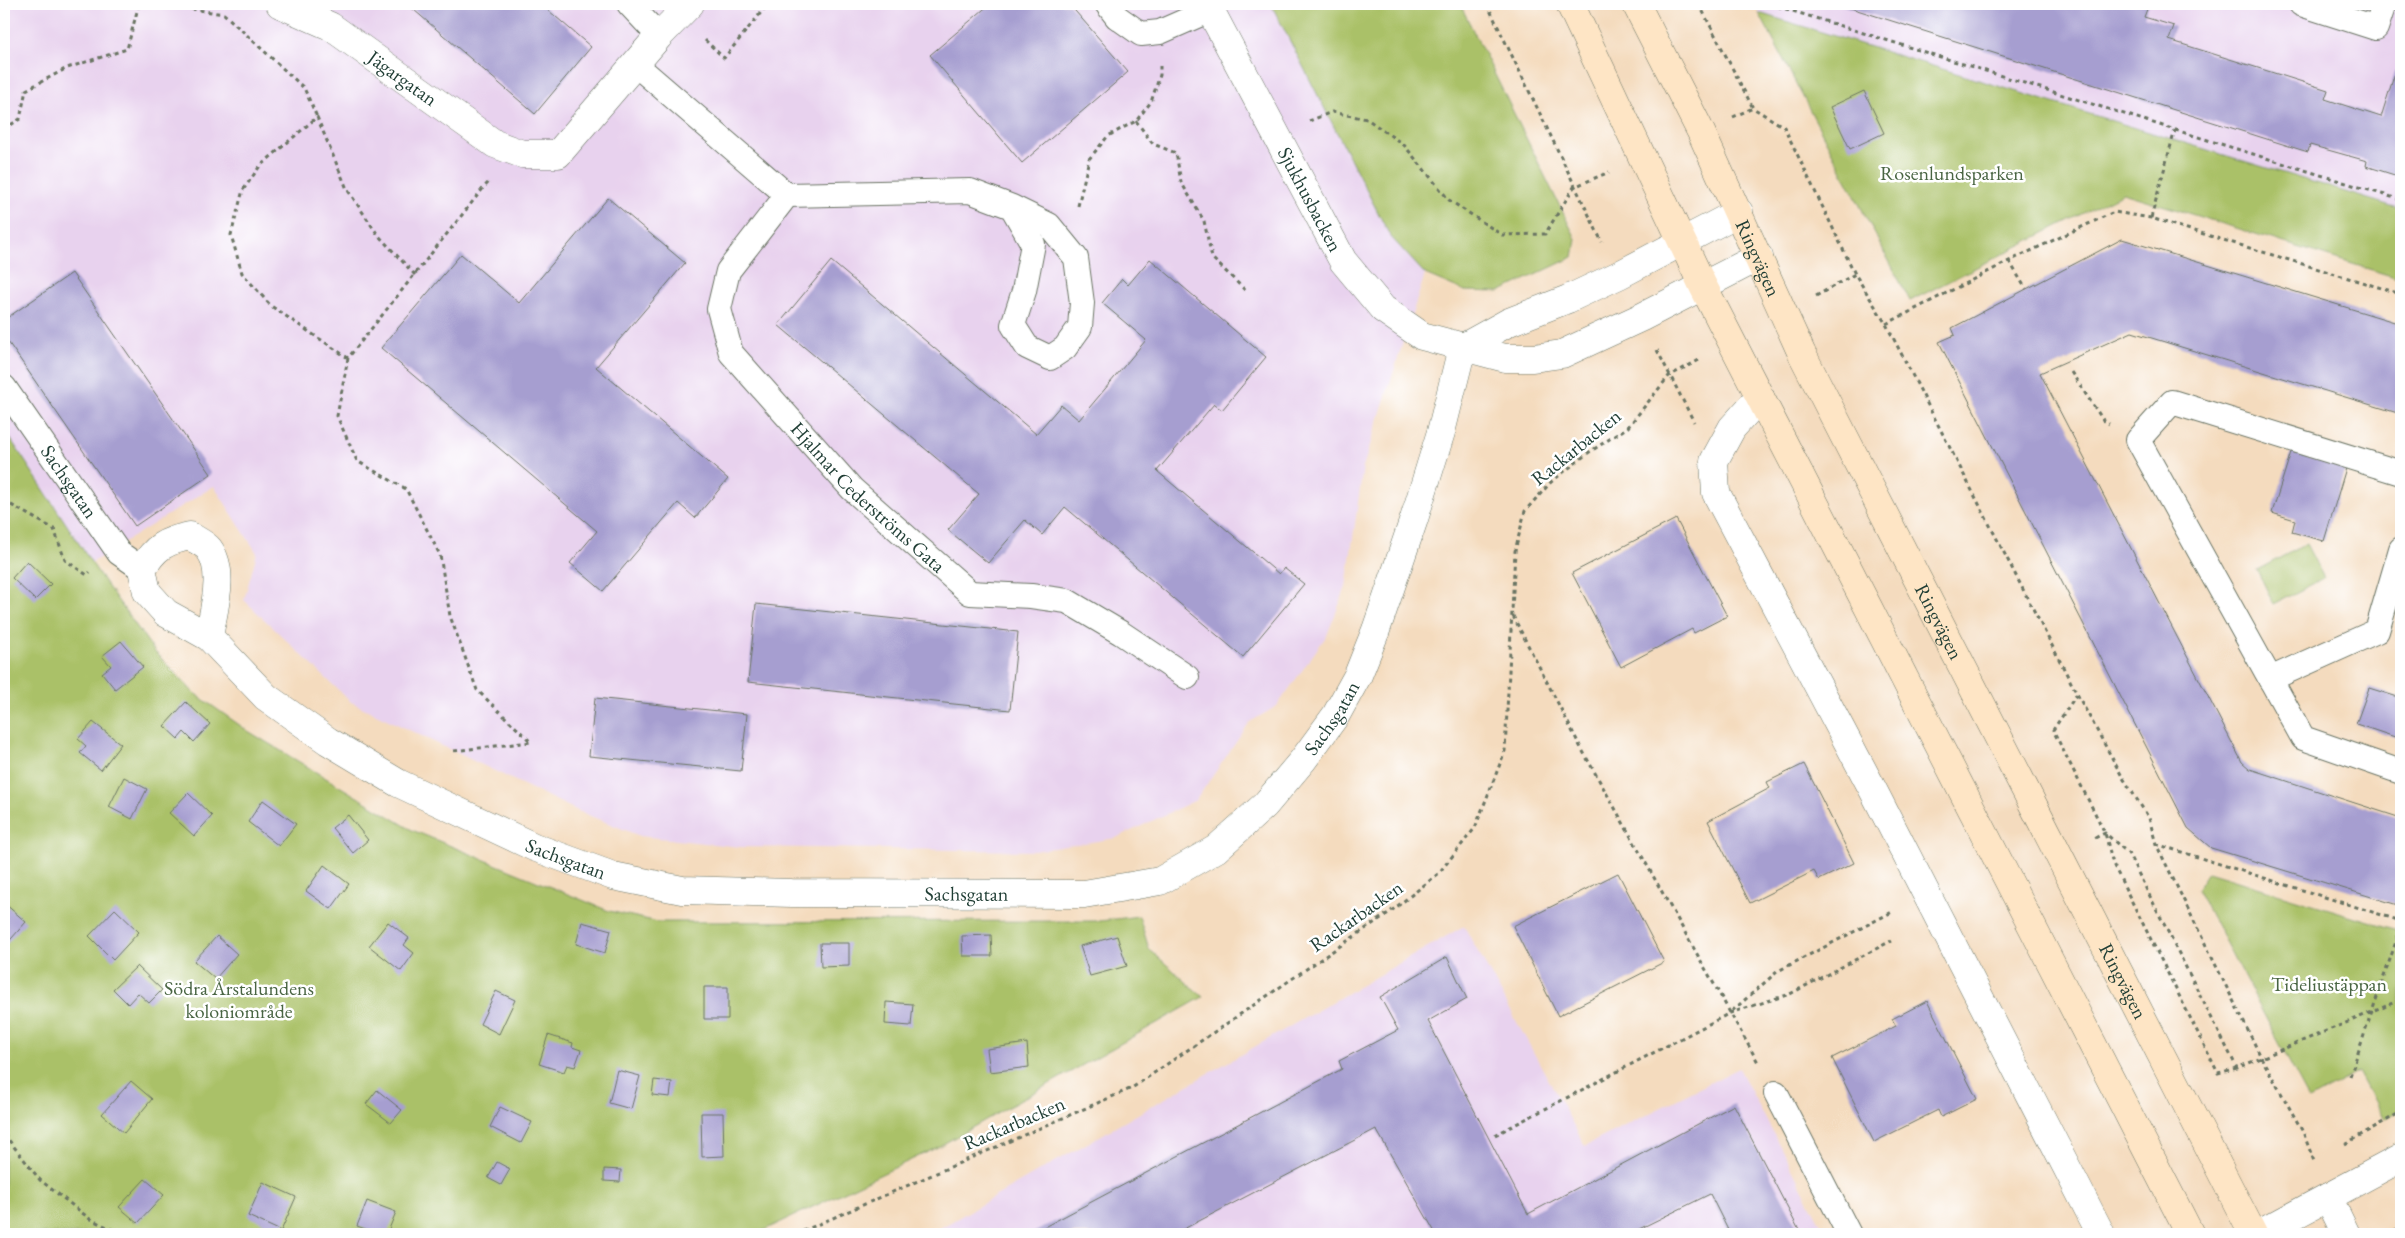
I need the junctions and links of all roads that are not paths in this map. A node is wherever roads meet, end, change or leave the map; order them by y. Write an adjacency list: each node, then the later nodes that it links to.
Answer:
1 (280, 4): 11 (street, Jägargatan)
2 (629, 4): 10 (lane)
3 (690, 4): 10 (street)
4 (1107, 4): 9 (lane)
5 (1570, 4): 15 (main road)
6 (1636, 4): 14 (main road, Ringvägen)
7 (2300, 4): 8 (lane)
8 (2384, 4)
9 (1209, 7): 18 (street, Sjukhusbacken)
10 (660, 36): 11 (street)
11 (634, 64): 12 (lane)
12 (787, 195): 13 (lane); 25 (lane, Hjalmar Cederströms Gata)
13 (1012, 207): 13 (lane)
14 (1739, 212): 15 (street); 16 (main road, Ringvägen)
15 (1682, 241): 17 (main road); 18 (street)
16 (1759, 257): 17 (street, Sjukhusbacken); 34 (main road, Ringvägen)
17 (1703, 286): 18 (street, Sjukhusbacken); 20 (main road)
18 (1462, 348): 24 (street, Sachsgatan)
19 (4, 387): 23 (lane, Sachsgatan)
20 (1760, 396): 32 (street); 33 (main road)
21 (2401, 473): 26 (lane)
22 (2401, 550): 26 (lane)
23 (142, 569): 24 (street, Sachsgatan); 24 (street)
24 (209, 637)
25 (1187, 676)
26 (2270, 679): 27 (lane)
27 (2401, 772)
28 (1776, 1093): 31 (lane)
29 (2401, 1158): 30 (street)
30 (2328, 1197): 35 (street); 36 (street)
31 (1849, 1234)
32 (2102, 1234)
33 (2190, 1234)
34 (2253, 1234)
35 (2259, 1234)
36 (2346, 1234)

